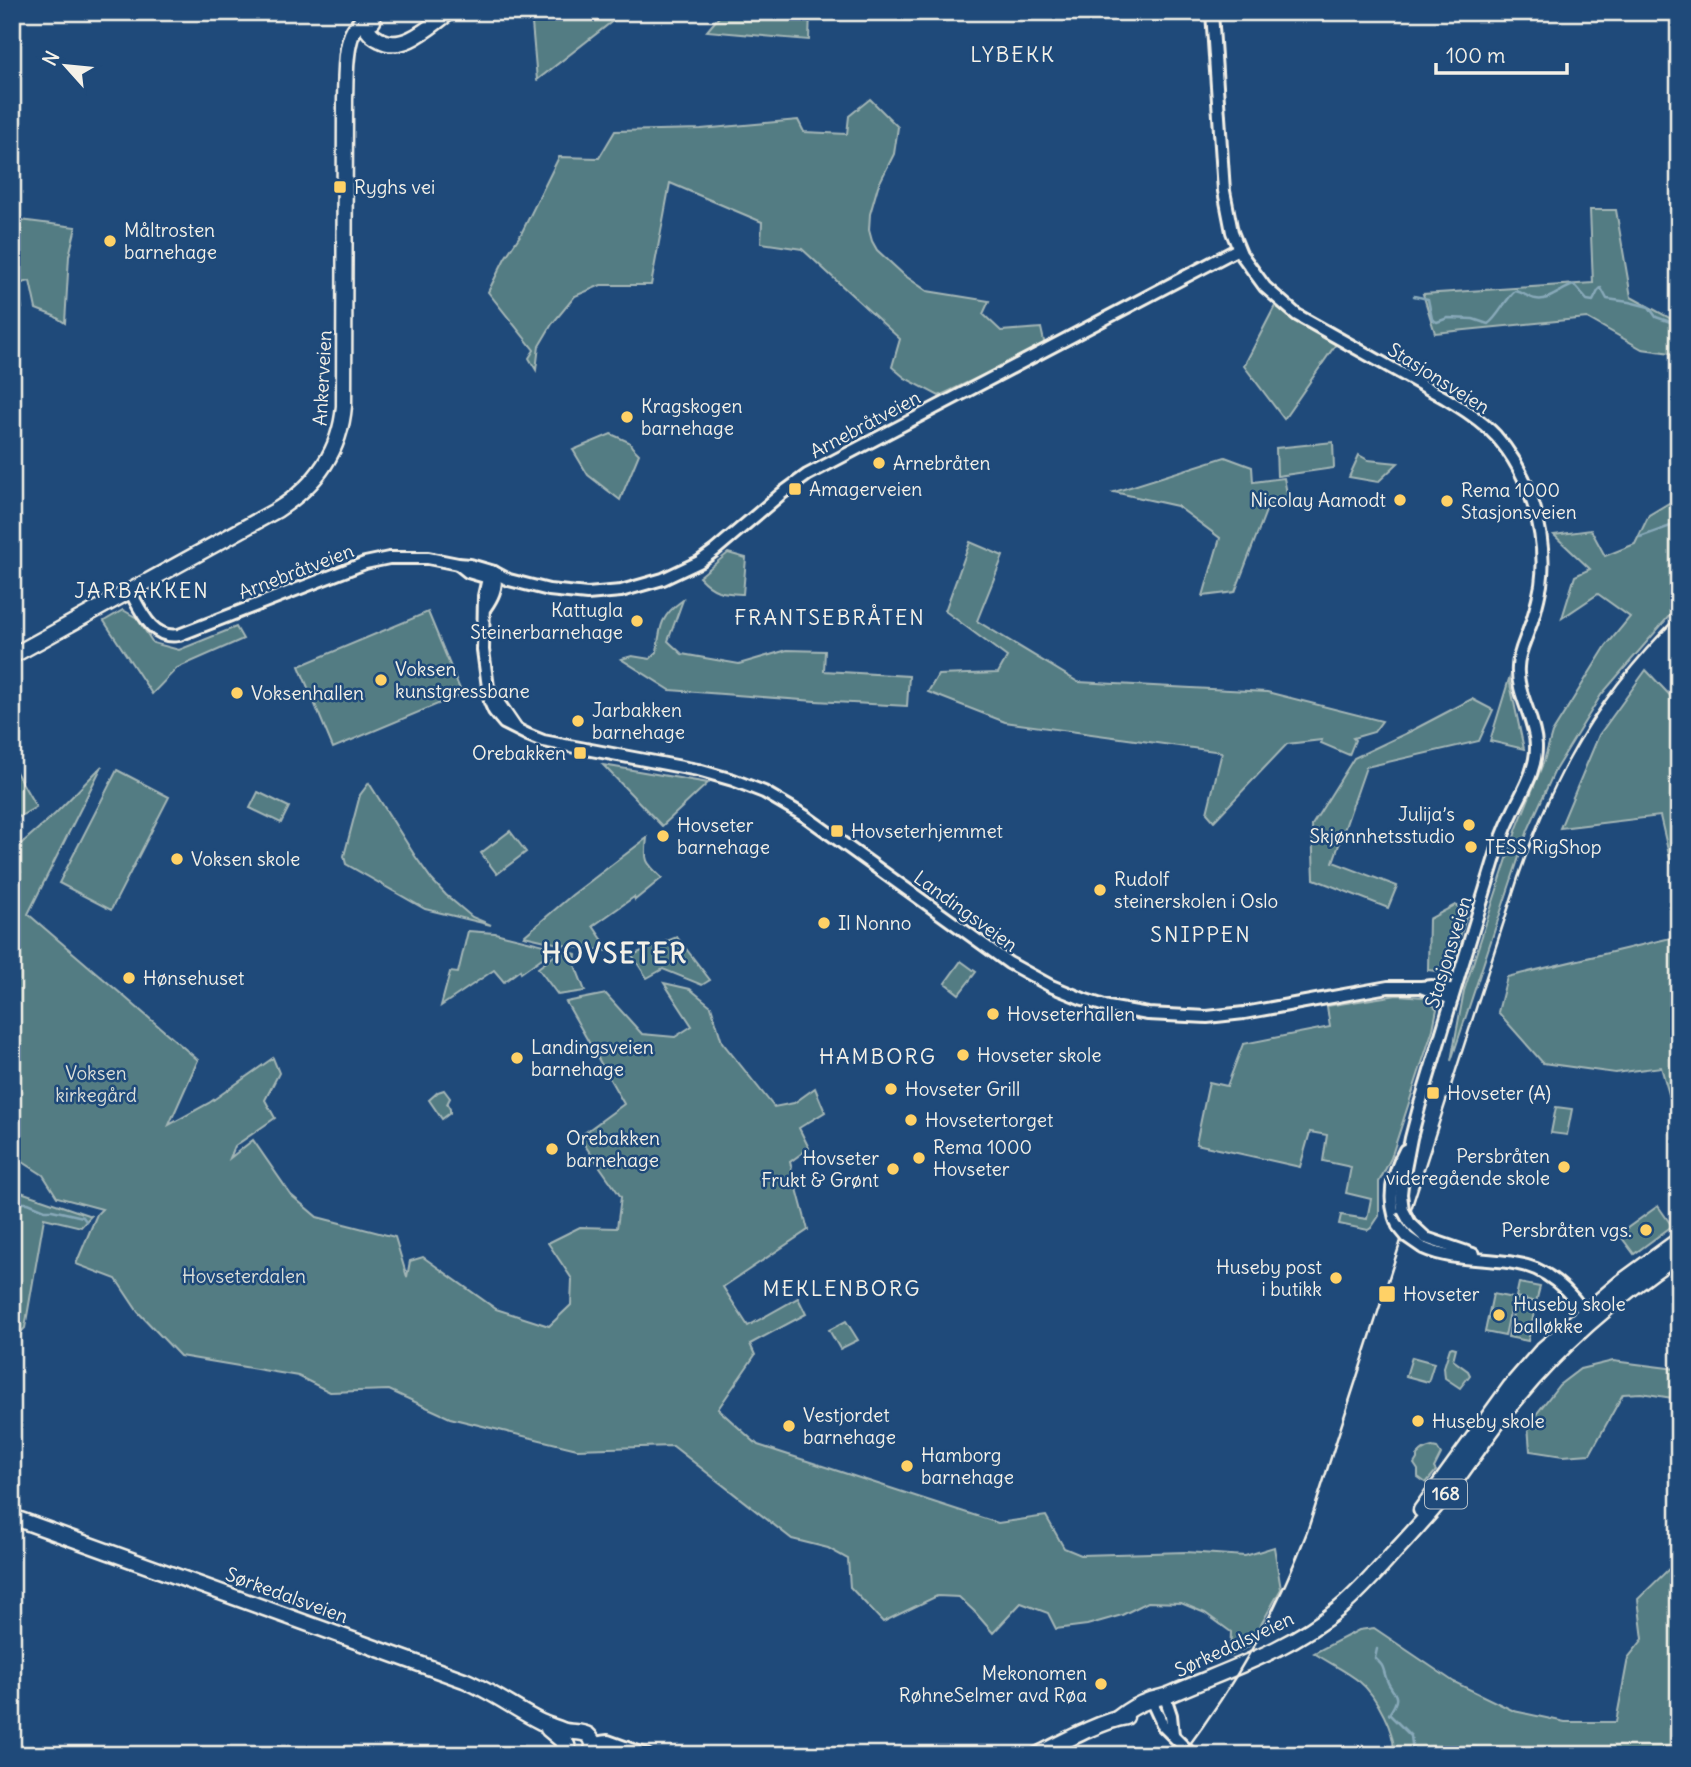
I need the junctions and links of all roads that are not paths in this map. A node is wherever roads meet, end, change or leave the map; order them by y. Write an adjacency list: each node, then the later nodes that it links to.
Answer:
1 (450, 12): 3 (main road)
2 (1212, 12): 4 (street, Stasjonsveien)
3 (367, 19): 6 (main road, Ankerveien)
4 (1238, 249): 5 (street, Arnebråtveien); 8 (street, Stasjonsveien)
5 (493, 577): 6 (street, Arnebråtveien); 8 (street, Landingsveien)
6 (130, 591): 7 (main road, Ankerveien)
7 (12, 656)
8 (1453, 994): 9 (street, Stasjonsveien)
9 (1411, 1138): 10 (street, Stasjonsveien); 10 (street, Stasjonsveien)
10 (1403, 1218): 13 (street, bridge)
11 (1679, 1240): 13 (main road, Sørkedalsveien / 168)
12 (1679, 1254): 13 (main road, Sørkedalsveien / 168)
13 (1589, 1320): 15 (main road, Sørkedalsveien / 168)
14 (12, 1517): 16 (main road, Sørkedalsveien)
15 (1156, 1701): 19 (main road, Sørkedalsveien / 168); 20 (street)
16 (570, 1745): 17 (main road, Sørkedalsveien)
17 (591, 1751): 18 (street)
18 (647, 1755)
19 (1037, 1755)
20 (1192, 1755)

